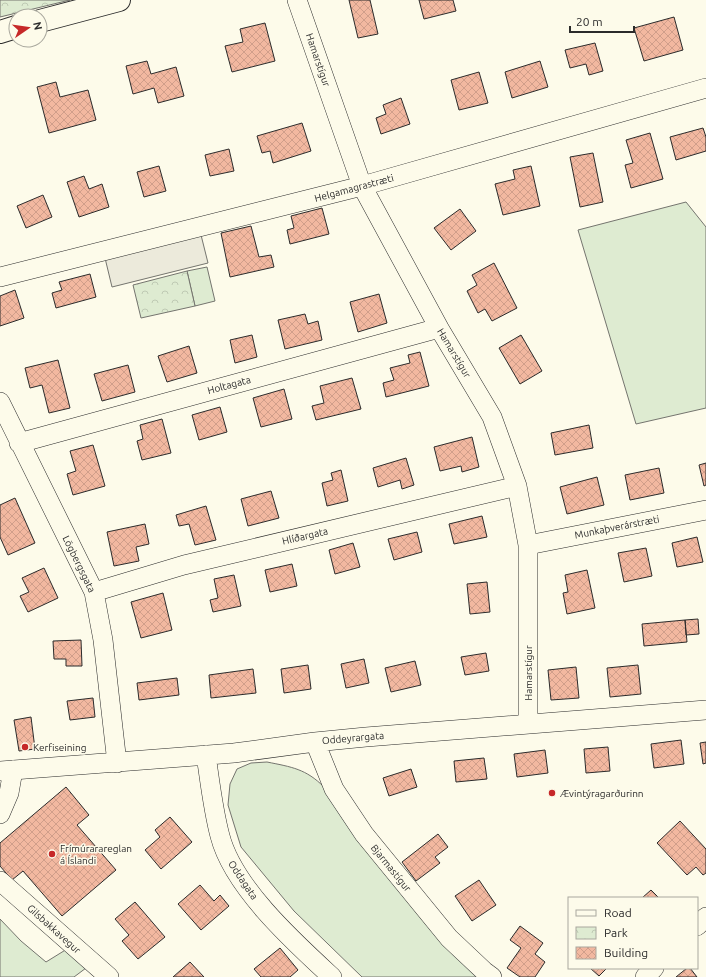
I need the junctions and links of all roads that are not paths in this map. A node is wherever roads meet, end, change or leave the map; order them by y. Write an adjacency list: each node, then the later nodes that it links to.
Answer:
1 (118, 0): 3 (street)
2 (297, 0): 5 (street, Hamarstígur)
3 (48, 19)
4 (706, 88): 5 (street, Helgamagrastræti)
5 (362, 186): 6 (street, Helgamagrastræti); 7 (street, Hamarstígur)
6 (0, 277)
7 (439, 328): 9 (street, Holtagata); 10 (street, Hamarstígur)
8 (0, 402): 9 (street, Lögbergsgata)
9 (19, 443): 13 (street, Lögbergsgata)
10 (517, 486): 12 (street, Hamarstígur); 13 (street, Hlíðargata)
11 (706, 510): 12 (street, Munkaþverárstræti)
12 (528, 545): 15 (street, Hamarstígur)
13 (94, 592): 18 (street, Lögbergsgata)
14 (706, 710): 15 (street, Oddeyrargata)
15 (528, 724): 16 (street, Oddeyrargata)
16 (315, 742): 17 (street, Oddeyrargata); 27 (street, Bjarmastígur)
17 (206, 756): 18 (street, Oddeyrargata); 26 (street, Oddagata)
18 (117, 763): 19 (street, Oddeyrargata)
19 (7, 770): 20 (street)
20 (0, 814)
21 (0, 881): 25 (street, Gilsbakkavegur)
22 (706, 917): 23 (street)
23 (698, 925)
24 (653, 969): 28 (street)
25 (109, 977)
26 (332, 977)
27 (492, 977)
28 (645, 977)

